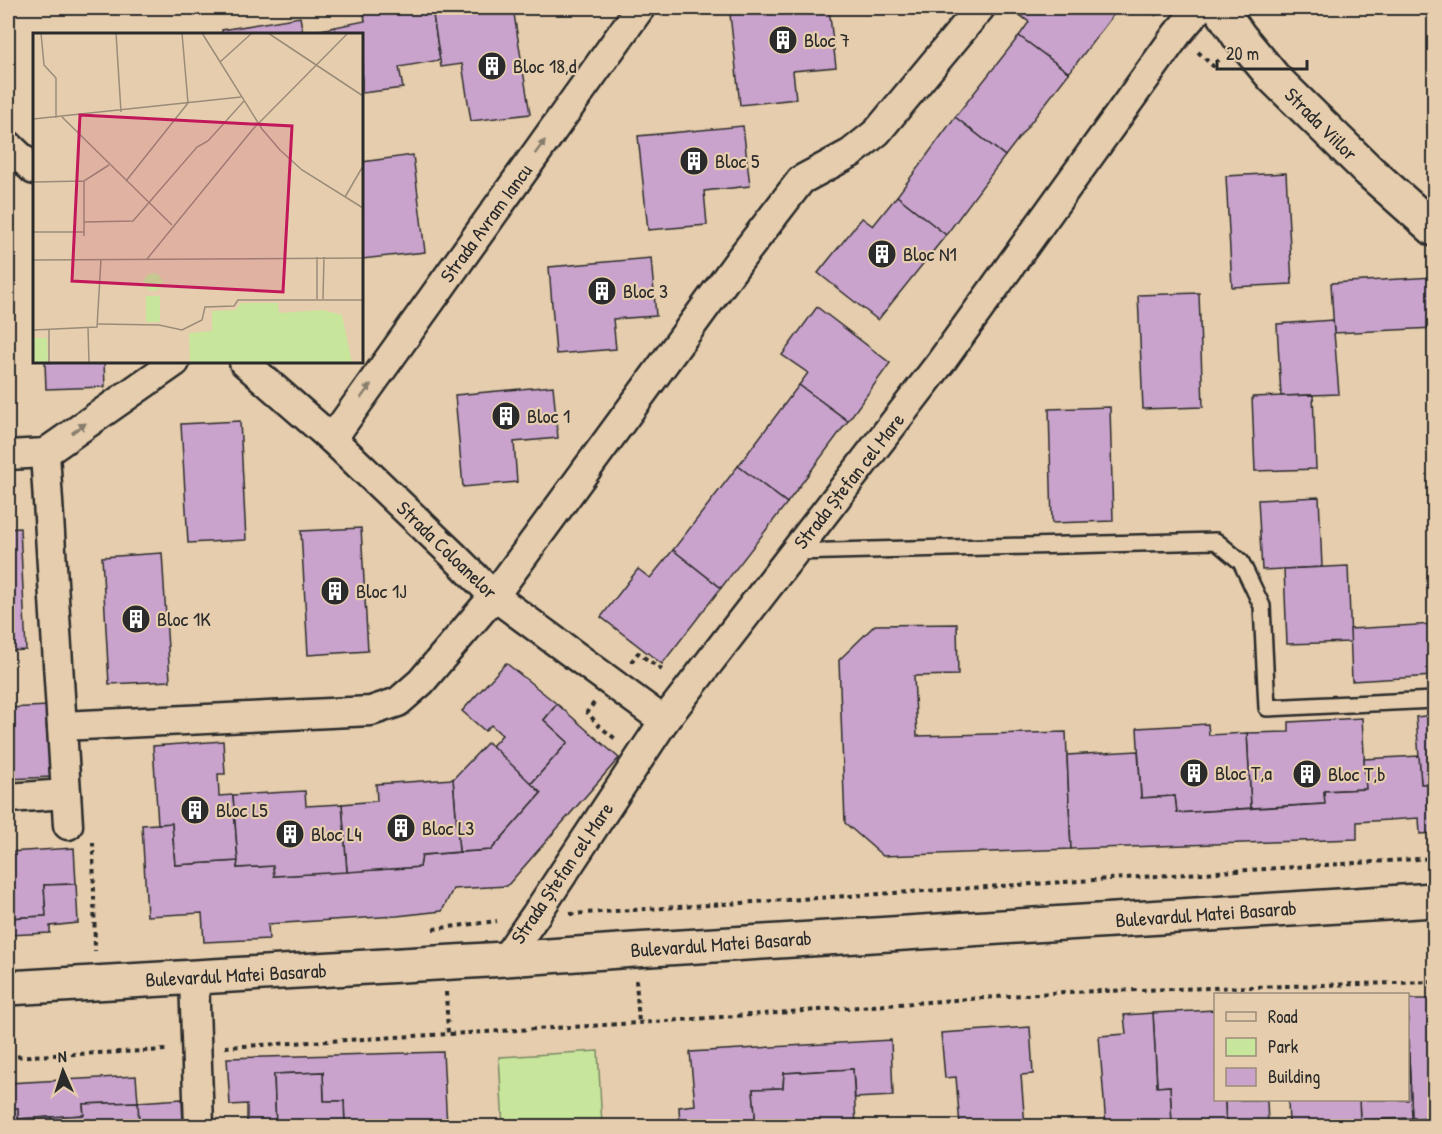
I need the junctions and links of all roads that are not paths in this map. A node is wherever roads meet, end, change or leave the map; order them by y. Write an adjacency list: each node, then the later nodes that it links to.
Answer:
1 (639, 8): 10 (street, Strada Avram Iancu, one-way to 1)
2 (980, 8): 14 (street)
3 (1199, 8): 13 (street, Strada Ștefan cel Mare)
4 (1220, 8): 7 (main road, Strada Viilor)
5 (8, 145): 6 (street)
6 (33, 169)
7 (1434, 229)
8 (174, 363): 11 (street, one-way to 8)
9 (245, 363): 10 (street, Strada Coloanelor)
10 (332, 438): 14 (street, Strada Coloanelor)
11 (45, 453): 12 (street); 17 (street)
12 (8, 455)
13 (795, 552): 15 (lane); 16 (street, Strada Ștefan cel Mare)
14 (494, 596): 16 (street, Strada Coloanelor); 17 (street)
15 (1434, 700)
16 (664, 721): 22 (street, Strada Ștefan cel Mare)
17 (62, 726): 18 (street)
18 (66, 794): 19 (street); 20 (street)
19 (8, 798)
20 (68, 825)
21 (1434, 900): 22 (main road, Bulevardul Matei Basarab)
22 (505, 959): 23 (main road, Bulevardul Matei Basarab)
23 (194, 977): 24 (main road, Bulevardul Matei Basarab); 25 (street)
24 (8, 988)
25 (199, 1126)

